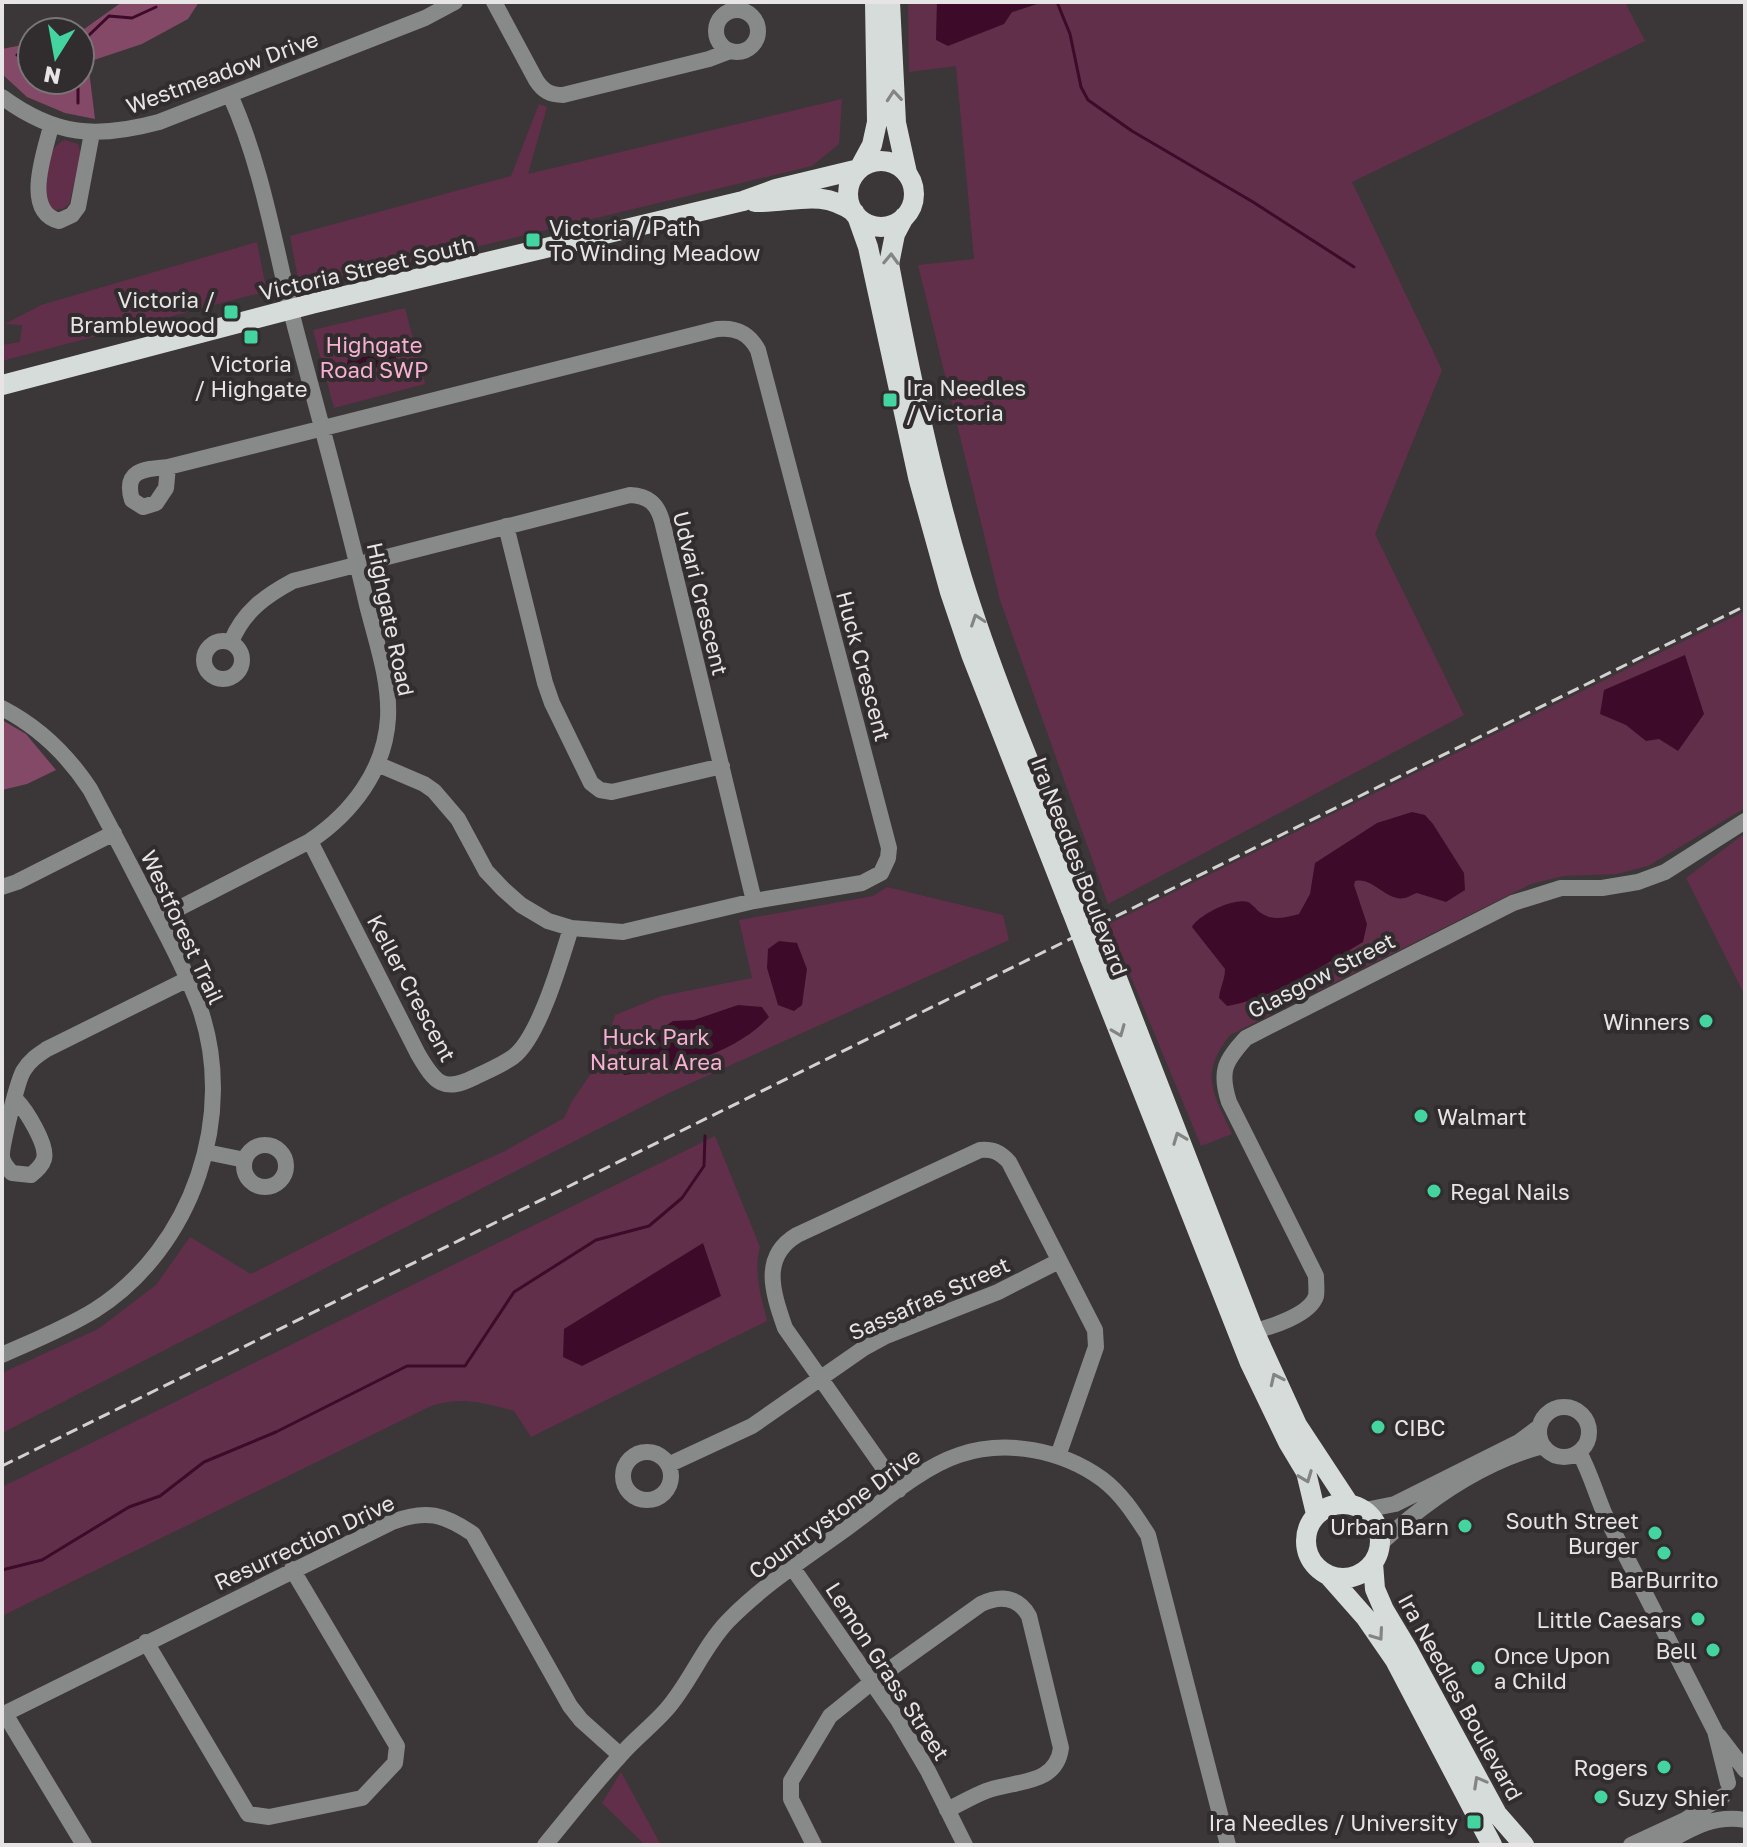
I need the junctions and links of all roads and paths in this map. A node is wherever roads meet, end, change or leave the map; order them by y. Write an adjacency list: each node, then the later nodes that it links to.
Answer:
1 (455, 2): 6 (street, Westmeadow Drive)
2 (494, 2): 5 (street)
3 (875, 2): 10 (main road)
4 (890, 2): 11 (main road, one-way to 4)
5 (730, 51)
6 (230, 95): 9 (street, Westmeadow Drive); 15 (street, Highgate Road)
7 (2, 97): 8 (street, Westmeadow Drive)
8 (51, 126): 9 (street, Westmeadow Drive); 9 (street)
9 (92, 133)
10 (859, 169): 11 (main road); 12 (main road, Victoria Street South); 13 (main road)
11 (907, 173): 14 (main road)
12 (743, 201): 13 (main road, Victoria Street South); 15 (main road, Victoria Street South)
13 (855, 214): 14 (main road); 30 (main road, Ira Needles Boulevard)
14 (904, 217): 30 (main road, Ira Needles Boulevard, one-way to 14)
15 (291, 310): 16 (main road, Victoria Street South); 17 (street, Highgate Road)
16 (2, 385)
17 (323, 428): 18 (street); 20 (street, Highgate Road); 29 (street, Huck Crescent)
18 (168, 467)
19 (506, 526): 20 (street, Udvari Crescent); 24 (street); 24 (street, Udvari Crescent)
20 (357, 563): 21 (street, Udvari Crescent); 23 (street, Highgate Road)
21 (231, 642)
22 (2, 708): 26 (street, Westforest Trail)
23 (377, 764): 27 (street, Highgate Road); 32 (street, Huck Crescent)
24 (722, 766): 29 (street, Udvari Crescent)
25 (1745, 821): 39 (street, Glasgow Street)
26 (114, 833): 28 (street); 31 (street, Westforest Trail)
27 (310, 841): 31 (street, Highgate Road); 32 (street, Keller Crescent)
28 (2, 887)
29 (754, 901): 32 (street, Huck Crescent)
30 (1078, 905): 33 (main road, Ira Needles Boulevard, bridge)
31 (158, 919): 34 (street, Westforest Trail)
32 (571, 928)
33 (1098, 954): 39 (main road, Ira Needles Boulevard, one-way to 33); 49 (main road, Ira Needles Boulevard, one-way to 49)
34 (188, 979): 35 (street); 36 (street, Westforest Trail)
35 (16, 1100)
36 (206, 1152): 37 (street); 40 (street, Westforest Trail)
37 (245, 1160)
38 (1059, 1261): 41 (street, Sassafras Street); 41 (street); 45 (street)
39 (1254, 1331): 48 (main road, Ira Needles Boulevard, one-way to 39)
40 (2, 1355)
41 (819, 1378): 46 (street, Sassafras Street); 47 (street)
42 (1539, 1427): 43 (street); 44 (street); 48 (street)
43 (1543, 1446): 44 (street); 50 (street)
44 (1573, 1454): 57 (street)
45 (1058, 1456): 47 (street, Countrystone Drive); 67 (street, Countrystone Drive)
46 (668, 1465)
47 (899, 1490): 51 (street, Countrystone Drive)
48 (1357, 1507): 49 (main road); 50 (main road)
49 (1316, 1514): 53 (main road)
50 (1377, 1553): 53 (main road); 69 (main road, Ira Needles Boulevard, one-way to 50)
51 (792, 1567): 55 (street, Lemon Grass Street); 58 (street, Countrystone Drive)
52 (292, 1569): 54 (street, Resurrection Drive); 54 (street); 58 (street, Resurrection Drive)
53 (1328, 1575): 68 (main road, Ira Needles Boulevard, one-way to 68)
54 (146, 1642): 56 (street, Resurrection Drive)
55 (872, 1682): 61 (street, Lemon Grass Street); 61 (street); 65 (street)
56 (4, 1714): 63 (street)
57 (1715, 1731): 59 (street); 60 (street)
58 (620, 1755): 64 (street, Countrystone Drive)
59 (1745, 1772): 60 (street)
60 (1725, 1790): 62 (street); 70 (street)
61 (947, 1810): 66 (street, Lemon Grass Street)
62 (1742, 1820): 71 (street)
63 (84, 1845)
64 (545, 1845)
65 (814, 1845)
66 (965, 1845)
67 (1228, 1845)
68 (1492, 1845)
69 (1524, 1845)
70 (1631, 1845)
71 (1662, 1845)

